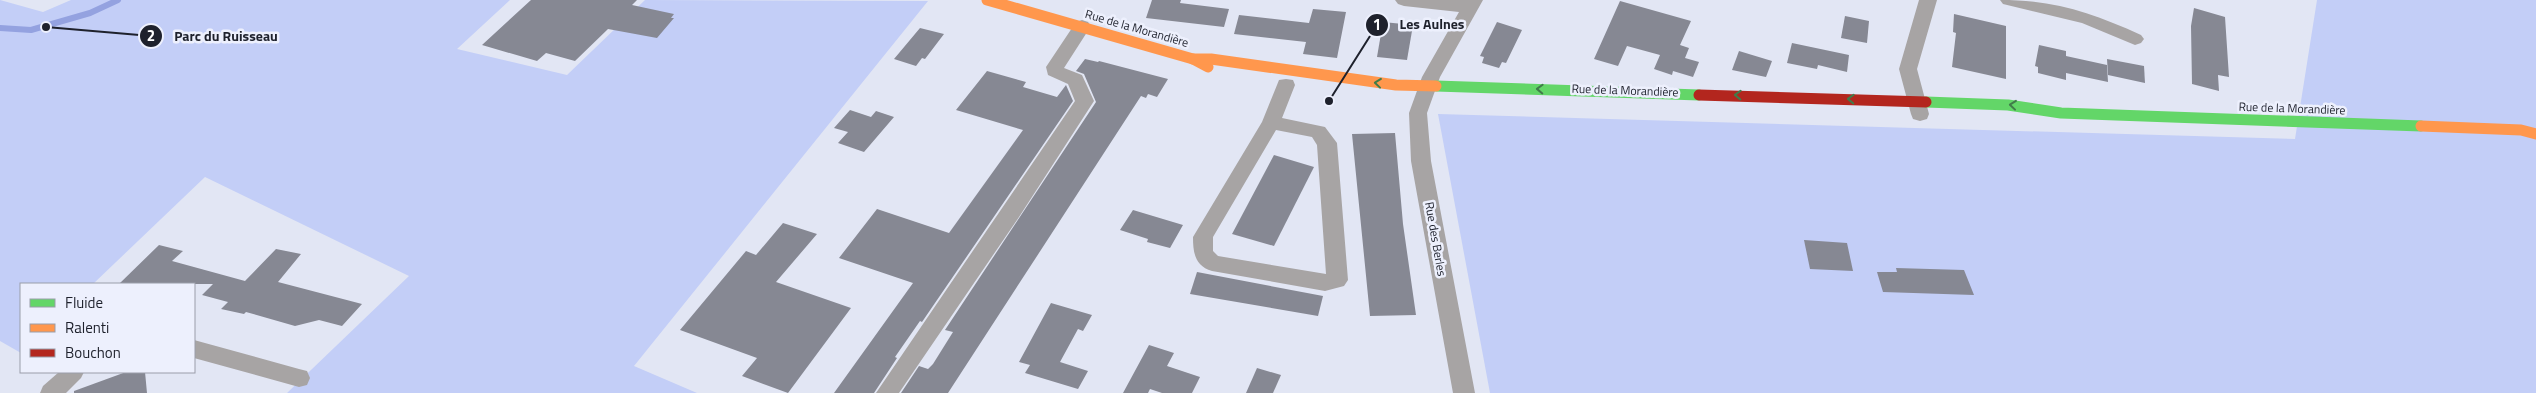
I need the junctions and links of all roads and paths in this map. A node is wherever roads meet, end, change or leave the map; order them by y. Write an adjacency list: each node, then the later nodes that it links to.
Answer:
1 (987, 0): 6 (street, Rue de la Morandière)
2 (1404, 0): 5 (street)
3 (1928, 0): 13 (street)
4 (2009, 0): 7 (street)
5 (1472, 4): 11 (street)
6 (1082, 26): 8 (street, Rue de la Morandière); 23 (street)
7 (2135, 39)
8 (1193, 59): 9 (street, Rue de la Morandière); 11 (street, Rue de la Morandière, one-way to 8)
9 (1232, 74)
10 (1286, 85): 15 (street)
11 (1425, 96): 13 (street, Rue de la Morandière, one-way to 11); 24 (street, Rue des Berles)
12 (1519, 101): 14 (street, Rue de la Morandière)
13 (1913, 110): 17 (street, Rue de la Morandière)
14 (1851, 112)
15 (1271, 122): 15 (street)
16 (2536, 126): 17 (street, Rue de la Morandière)
17 (2522, 130): 18 (street, Rue de la Morandière)
18 (2536, 134)
19 (195, 349): 21 (street)
20 (72, 373): 22 (street)
21 (299, 378)
22 (51, 393)
23 (887, 393)
24 (1464, 393)

